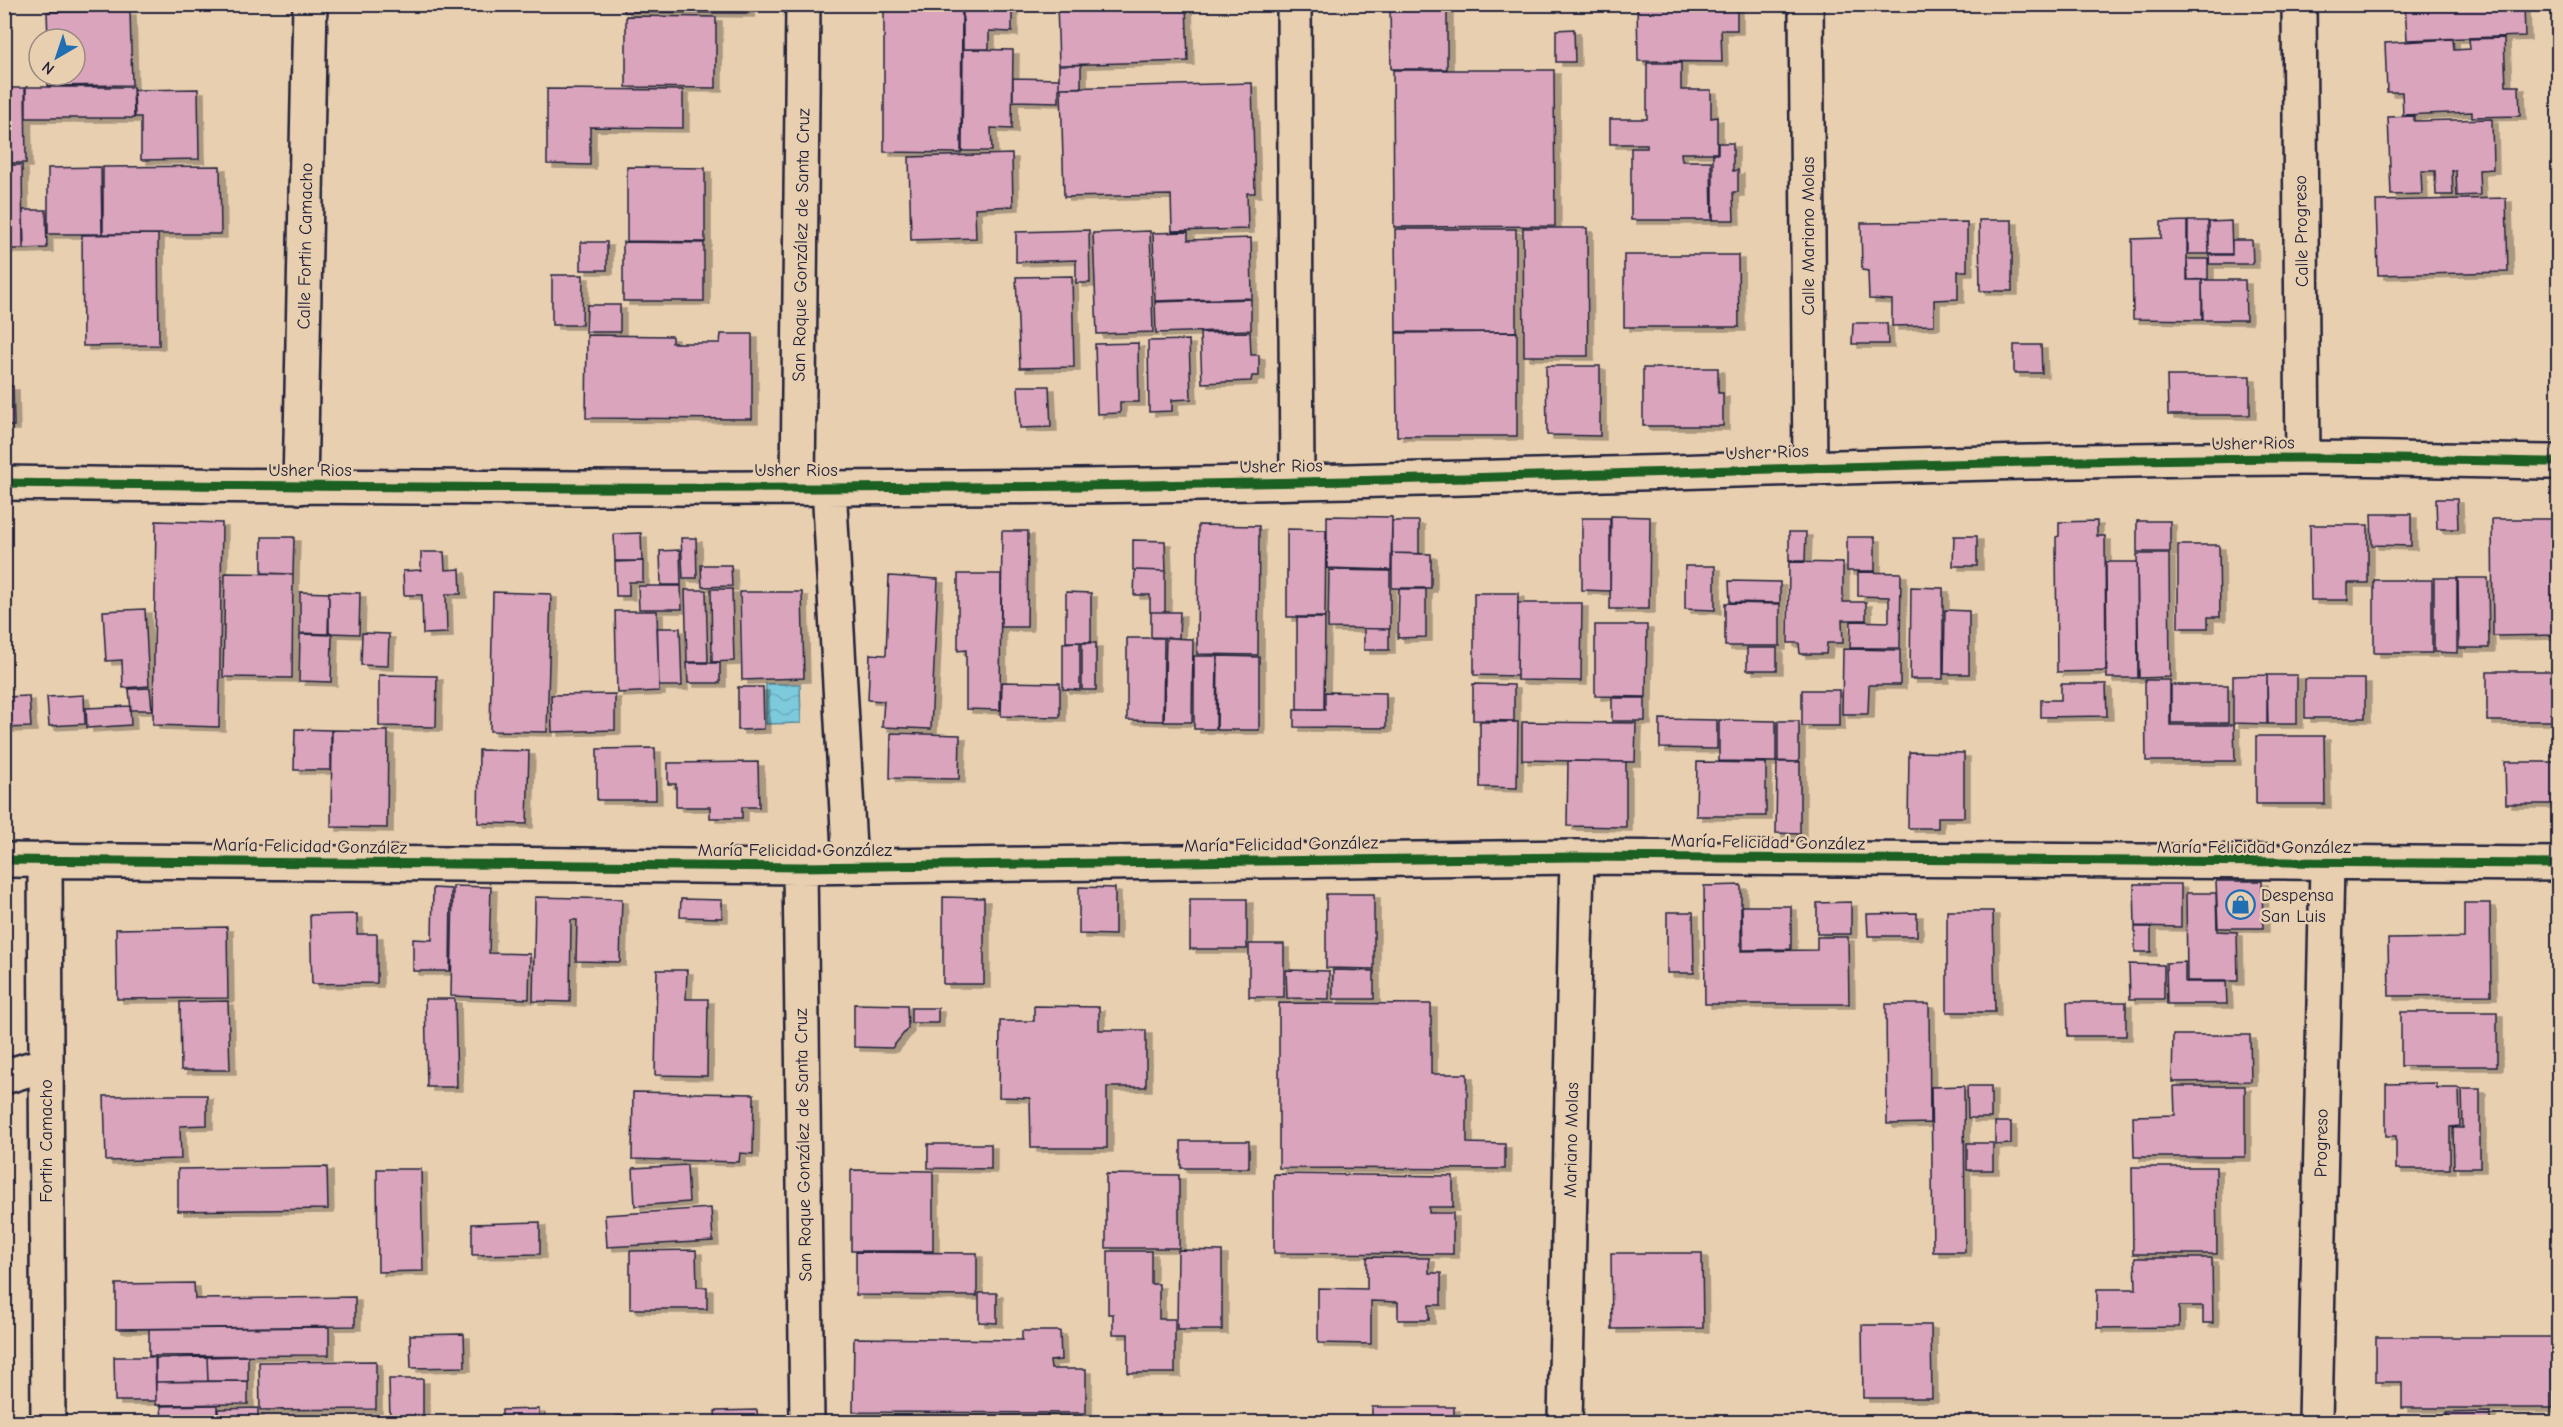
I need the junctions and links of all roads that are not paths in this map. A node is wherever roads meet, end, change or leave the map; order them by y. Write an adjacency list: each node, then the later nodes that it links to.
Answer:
1 (310, 4): 11 (street, Calle Fortin Camacho)
2 (803, 4): 12 (street, San Roque González de Santa Cruz)
3 (1294, 4): 9 (street)
4 (1806, 4): 8 (street, Calle Mariano Molas)
5 (2299, 4): 6 (street, Calle Progreso)
6 (2303, 458): 7 (street, Usher Rios); 8 (street, Usher Rios)
7 (2559, 462)
8 (1810, 468): 9 (street, Usher Rios)
9 (1297, 482): 12 (street, Usher Rios)
10 (4, 483): 11 (street, Usher Rios)
11 (300, 486): 12 (street, Usher Rios)
12 (814, 486): 19 (street, San Roque González de Santa Cruz)
13 (1577, 857): 16 (street, María Felicidad González); 19 (street, María Felicidad González); 24 (street, Mariano Molas)
14 (4, 860): 15 (street, María Felicidad González)
15 (45, 860): 18 (street, María Felicidad González); 20 (street, Fortin Camacho)
16 (2327, 864): 17 (street, María Felicidad González); 25 (street, Progreso)
17 (2559, 864)
18 (800, 867): 19 (street, María Felicidad González); 23 (street, San Roque González de Santa Cruz)
19 (850, 867)
20 (46, 1064): 21 (street); 22 (street, Fortin Camacho)
21 (4, 1077)
22 (48, 1422)
23 (807, 1422)
24 (1565, 1422)
25 (2315, 1422)

